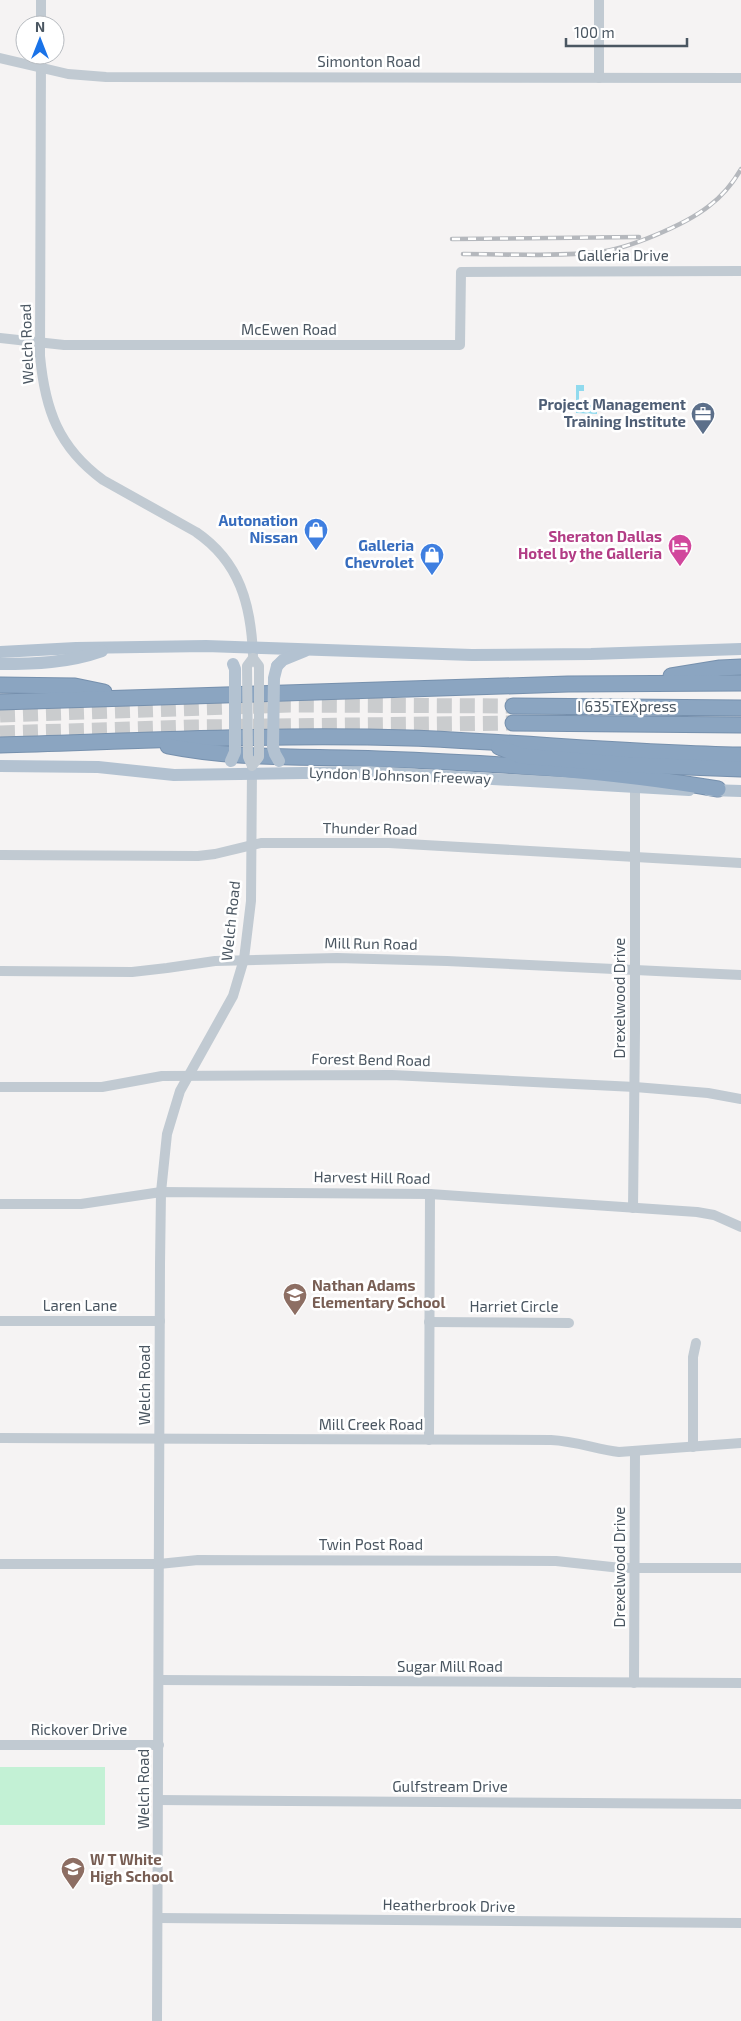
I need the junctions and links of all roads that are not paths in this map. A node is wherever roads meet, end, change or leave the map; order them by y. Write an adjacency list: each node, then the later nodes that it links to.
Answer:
1 (41, 0): 3 (street)
2 (599, 0): 6 (street)
3 (41, 15)
4 (0, 58): 5 (street, Simonton Road)
5 (41, 67): 6 (street, Simonton Road); 11 (street, Welch Road)
6 (599, 78): 7 (street, Simonton Road)
7 (741, 78)
8 (741, 271): 9 (street, Galleria Drive)
9 (505, 272): 11 (street, McEwen Road)
10 (0, 338): 11 (street, McEwen Road)
11 (40, 343): 17 (street, Welch Road)
12 (206, 646): 13 (main road); 17 (main road); 37 (main road, bridge)
13 (109, 648): 16 (main road); 18 (main road)
14 (317, 649): 15 (main road); 17 (main road); 36 (main road, bridge)
15 (741, 649)
16 (0, 652)
17 (253, 652): 35 (street, Welch Road, bridge)
18 (0, 664)
19 (741, 667): 20 (highway)
20 (629, 682): 21 (highway); 23 (highway)
21 (741, 683)
22 (0, 685): 23 (highway)
23 (122, 697): 24 (highway)
24 (0, 702)
25 (513, 706): 26 (highway, I 635 TEXpress)
26 (741, 708)
27 (513, 723): 28 (highway, I 635 TEXpress)
28 (741, 725)
29 (142, 740): 30 (highway); 31 (highway); 39 (highway)
30 (484, 741): 32 (highway); 34 (highway)
31 (0, 745)
32 (741, 755)
33 (0, 766): 37 (main road, Lyndon B Johnson Freeway)
34 (741, 768)
35 (252, 770): 36 (main road, Lyndon B Johnson Freeway); 37 (main road, Lyndon B Johnson Freeway); 41 (street, Welch Road)
36 (291, 772): 38 (main road, Lyndon B Johnson Freeway)
37 (198, 775)
38 (635, 788): 39 (main road, Lyndon B Johnson Freeway); 43 (street, Drexelwood Drive)
39 (718, 789): 40 (main road, Lyndon B Johnson Freeway)
40 (741, 791)
41 (252, 846): 42 (street, Thunder Road); 43 (street, Thunder Road); 45 (street, Welch Road)
42 (0, 855)
43 (635, 856): 44 (street, Thunder Road); 47 (street, Drexelwood Drive)
44 (741, 863)
45 (244, 959): 46 (street, Mill Run Road); 47 (street, Mill Run Road); 49 (street, Welch Road)
46 (0, 971)
47 (636, 971): 48 (street, Mill Run Road); 51 (street, Drexelwood Drive)
48 (741, 976)
49 (188, 1075): 50 (street, Forest Bend Road); 51 (street, Forest Bend Road); 53 (street, Welch Road)
50 (0, 1087)
51 (635, 1088): 52 (street, Forest Bend Road); 56 (street, Drexelwood Drive)
52 (741, 1099)
53 (161, 1192): 54 (street, Harvest Hill Road); 55 (street, Harvest Hill Road); 58 (street, Welch Road)
54 (430, 1194): 56 (street, Harvest Hill Road); 60 (street)
55 (0, 1204)
56 (633, 1208): 57 (street, Harvest Hill Road)
57 (741, 1227)
58 (160, 1320): 59 (street, Laren Lane); 64 (street, Welch Road)
59 (0, 1321)
60 (429, 1322): 61 (street, Harriet Circle); 65 (street)
61 (569, 1323)
62 (696, 1343): 67 (street)
63 (0, 1438): 64 (street, Mill Creek Road)
64 (160, 1438): 65 (street, Mill Creek Road); 70 (street, Welch Road)
65 (429, 1440): 68 (street, Mill Creek Road)
66 (741, 1443): 67 (street, Mill Creek Road)
67 (693, 1446): 68 (street, Mill Creek Road)
68 (635, 1452): 71 (street, Drexelwood Drive)
69 (0, 1564): 70 (street, Twin Post Road)
70 (159, 1564): 71 (street, Twin Post Road); 73 (street, Welch Road)
71 (634, 1568): 72 (street, Twin Post Road); 74 (street, Drexelwood Drive)
72 (741, 1568)
73 (160, 1680): 74 (street, Sugar Mill Road); 76 (street, Welch Road)
74 (634, 1683): 75 (street, Sugar Mill Road)
75 (741, 1683)
76 (159, 1745): 77 (street, Rickover Drive); 78 (street, Welch Road)
77 (0, 1746)
78 (158, 1800): 79 (street, Gulfstream Drive); 80 (street, Welch Road)
79 (741, 1804)
80 (158, 1918): 81 (street, Heatherbrook Drive); 82 (street, Welch Road)
81 (741, 1923)
82 (157, 2021)

